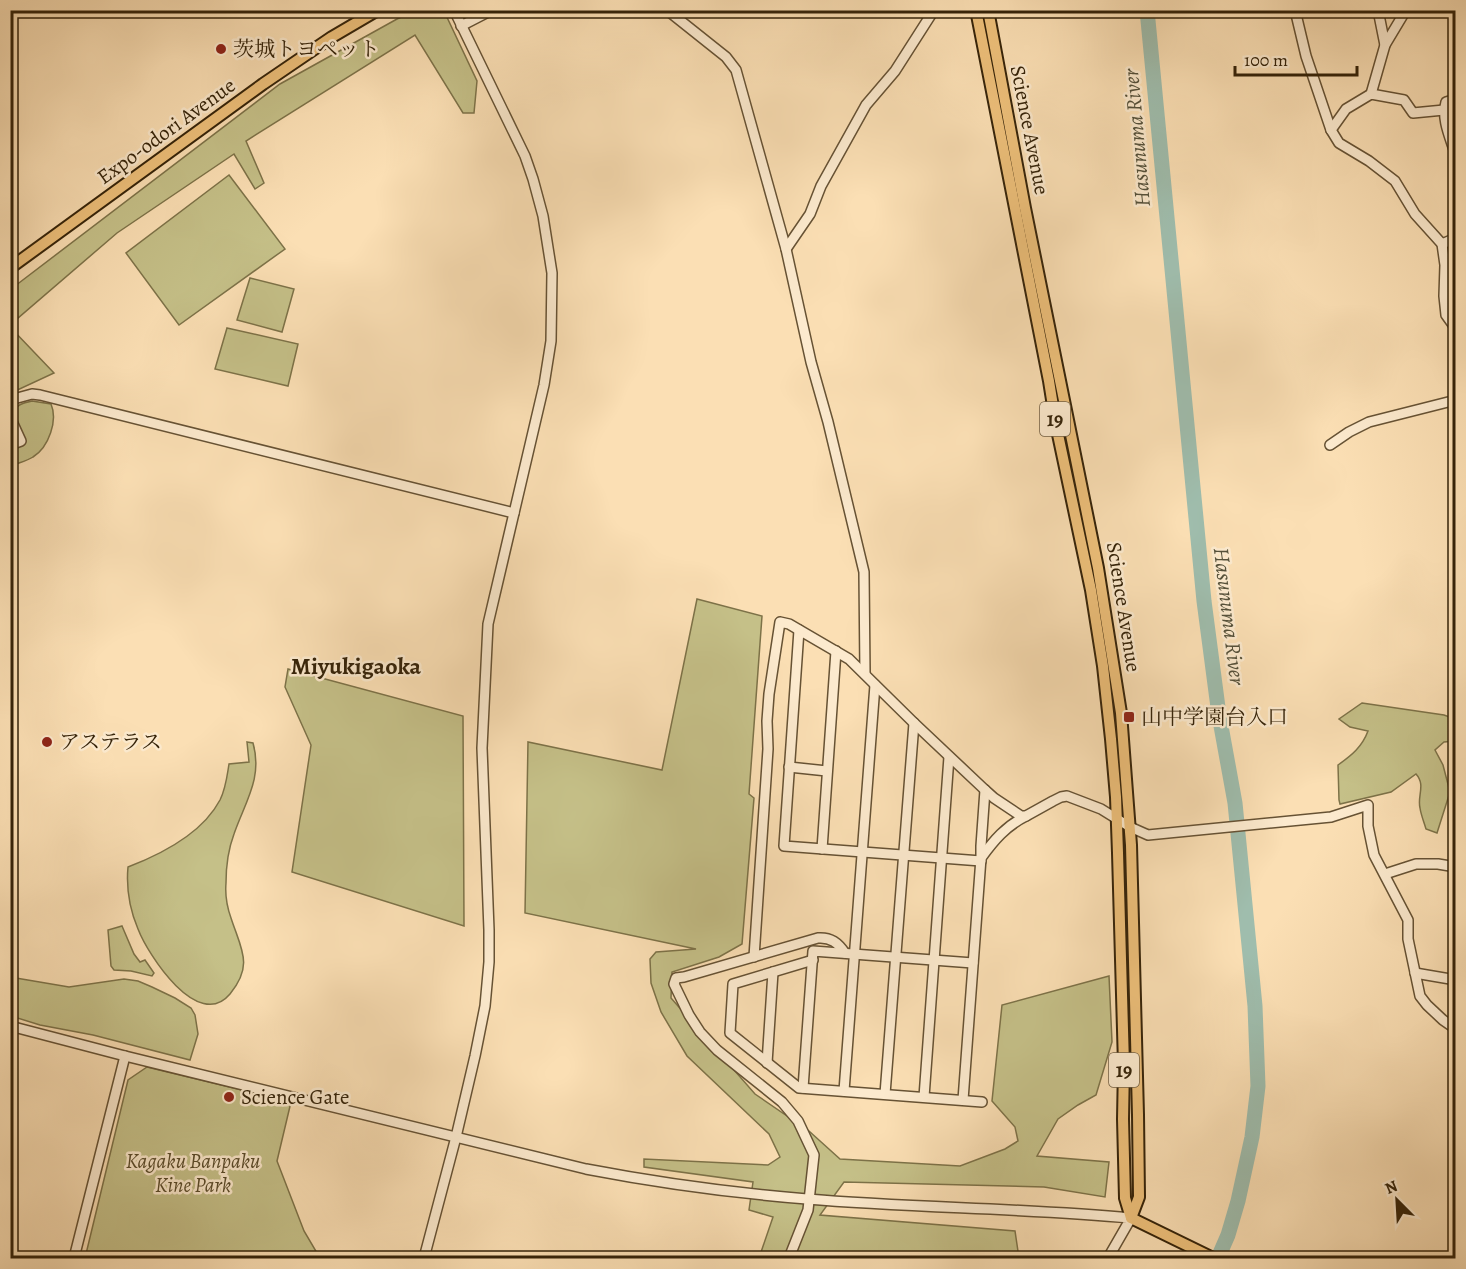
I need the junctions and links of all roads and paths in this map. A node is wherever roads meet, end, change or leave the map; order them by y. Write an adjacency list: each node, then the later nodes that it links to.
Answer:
1 (378, 10): 21 (main road, Expo-odori Avenue)
2 (454, 10): 11 (street)
3 (492, 10): 11 (street)
4 (667, 10): 20 (street)
5 (934, 10): 20 (street)
6 (976, 10): 39 (main road, Science Avenue / 19)
7 (988, 10): 40 (main road, Science Avenue / 19)
8 (1295, 10): 16 (street)
9 (1377, 10): 12 (street)
10 (1406, 10): 12 (street)
11 (461, 26): 28 (street)
12 (1385, 45): 13 (street)
13 (1371, 94): 15 (street); 16 (street)
14 (1455, 99): 15 (street)
15 (1444, 110): 17 (street)
16 (1331, 130): 19 (street)
17 (1455, 156)
18 (1455, 238): 19 (street)
19 (1442, 244): 22 (street)
20 (786, 249): 31 (street)
21 (10, 268)
22 (1455, 328)
23 (10, 400): 28 (street)
24 (1455, 400): 27 (street)
25 (10, 417): 26 (street)
26 (10, 445)
27 (1330, 445)
28 (514, 513): 67 (street)
29 (800, 630): 30 (street); 35 (street); 49 (street)
30 (836, 651): 31 (street); 36 (street)
31 (865, 674): 32 (street)
32 (875, 685): 33 (street); 42 (street)
33 (914, 723): 34 (street); 43 (street)
34 (950, 757): 37 (street); 44 (street)
35 (789, 767): 36 (street); 41 (street)
36 (827, 771): 41 (street)
37 (985, 790): 38 (street); 45 (street)
38 (1026, 816): 39 (street); 45 (street)
39 (1117, 819): 40 (street); 69 (main road, Science Avenue / 19)
40 (1130, 827): 47 (street); 69 (main road, Science Avenue / 19)
41 (822, 849): 42 (street)
42 (862, 852): 43 (street); 48 (street)
43 (904, 855): 44 (street); 50 (street)
44 (942, 858): 45 (street); 52 (street)
45 (981, 860): 53 (street)
46 (1455, 867): 47 (street)
47 (1385, 874): 55 (street)
48 (850, 954): 49 (street); 50 (street); 51 (street); 62 (street)
49 (754, 957): 68 (street)
50 (896, 957): 52 (street); 63 (street)
51 (813, 960): 54 (street); 61 (street)
52 (934, 960): 53 (street); 64 (street)
53 (973, 963): 65 (street)
54 (773, 972): 60 (street); 60 (street)
55 (1415, 973): 56 (street); 58 (street)
56 (1455, 980)
57 (10, 1026): 59 (street)
58 (1455, 1029)
59 (125, 1056): 67 (street); 71 (street)
60 (767, 1063): 61 (street)
61 (803, 1088): 62 (street)
62 (844, 1091): 63 (street)
63 (885, 1095): 64 (street)
64 (924, 1097): 65 (street)
65 (963, 1100): 66 (street)
66 (982, 1102)
67 (456, 1137): 68 (street); 72 (street)
68 (810, 1200): 69 (street); 73 (street)
69 (1131, 1218): 70 (main road); 74 (street)
70 (1208, 1256)
71 (74, 1258)
72 (424, 1258)
73 (789, 1258)
74 (1108, 1258)

